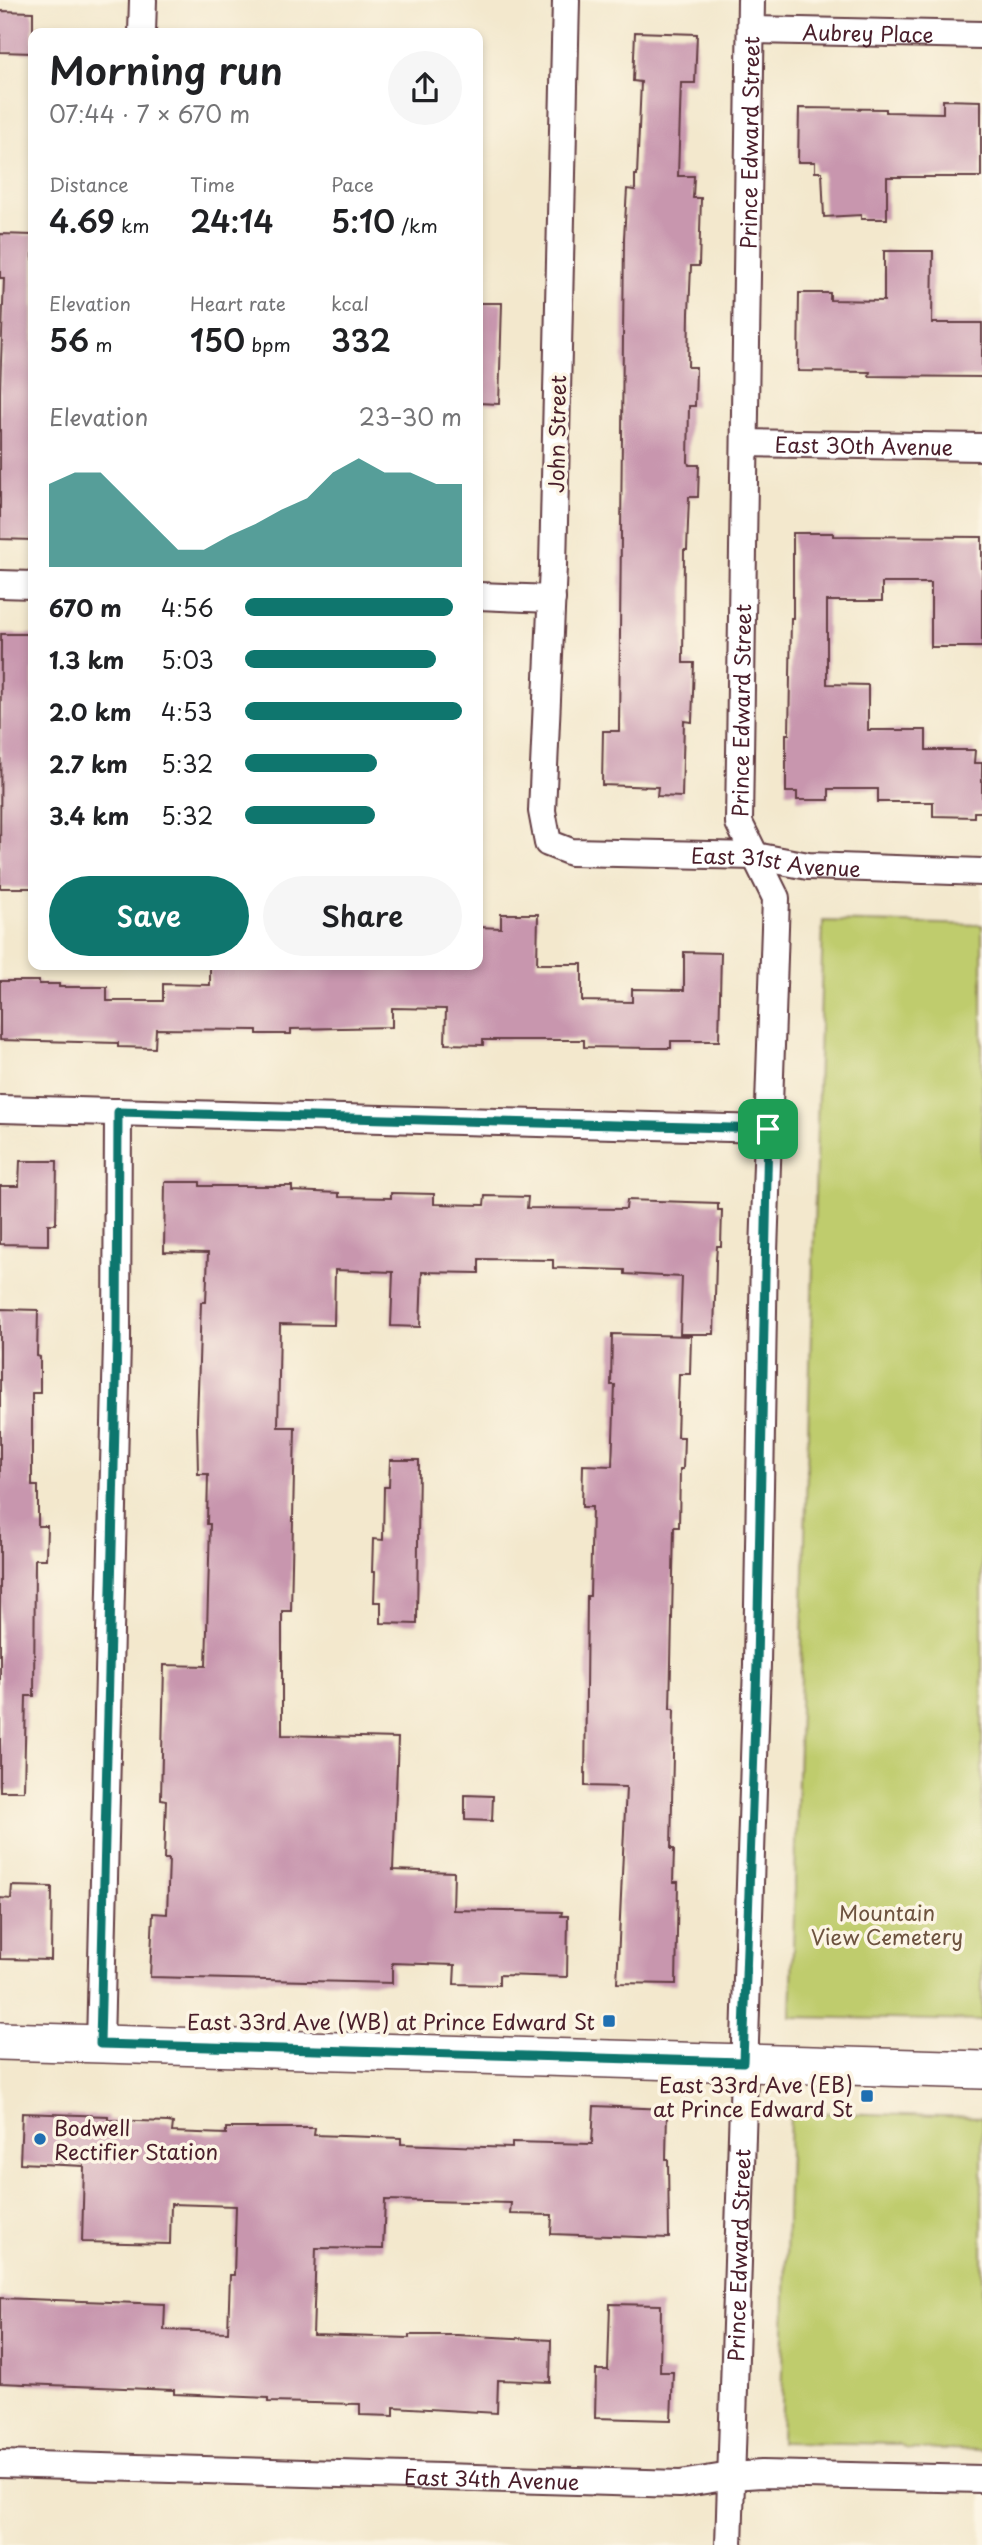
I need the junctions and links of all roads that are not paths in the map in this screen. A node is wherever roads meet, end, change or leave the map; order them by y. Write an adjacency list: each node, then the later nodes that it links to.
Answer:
1 (144, 0): 4 (street)
2 (566, 0): 12 (street, John Street)
3 (751, 0): 5 (street, Prince Edward Street)
4 (142, 28)
5 (752, 30): 6 (street, Aubrey Place); 7 (street, Prince Edward Street)
6 (982, 35)
7 (745, 443): 8 (street, East 30th Avenue); 14 (street, Prince Edward Street)
8 (982, 447)
9 (0, 584): 10 (street)
10 (28, 585)
11 (483, 596): 12 (street)
12 (552, 599): 13 (street, John Street)
13 (571, 852): 14 (street, East 31st Avenue)
14 (755, 856): 15 (street, East 31st Avenue); 18 (street, Prince Edward Street)
15 (982, 872)
16 (0, 1109): 17 (street)
17 (118, 1112): 18 (street); 20 (street)
18 (768, 1129): 21 (street, Prince Edward Street)
19 (0, 2041): 20 (street)
20 (100, 2044): 21 (street)
21 (743, 2062): 22 (street); 24 (street, Prince Edward Street)
22 (982, 2070)
23 (0, 2464): 24 (street, East 34th Avenue)
24 (731, 2476): 25 (street, East 34th Avenue); 26 (street, Prince Edward Street)
25 (982, 2479)
26 (729, 2545)

